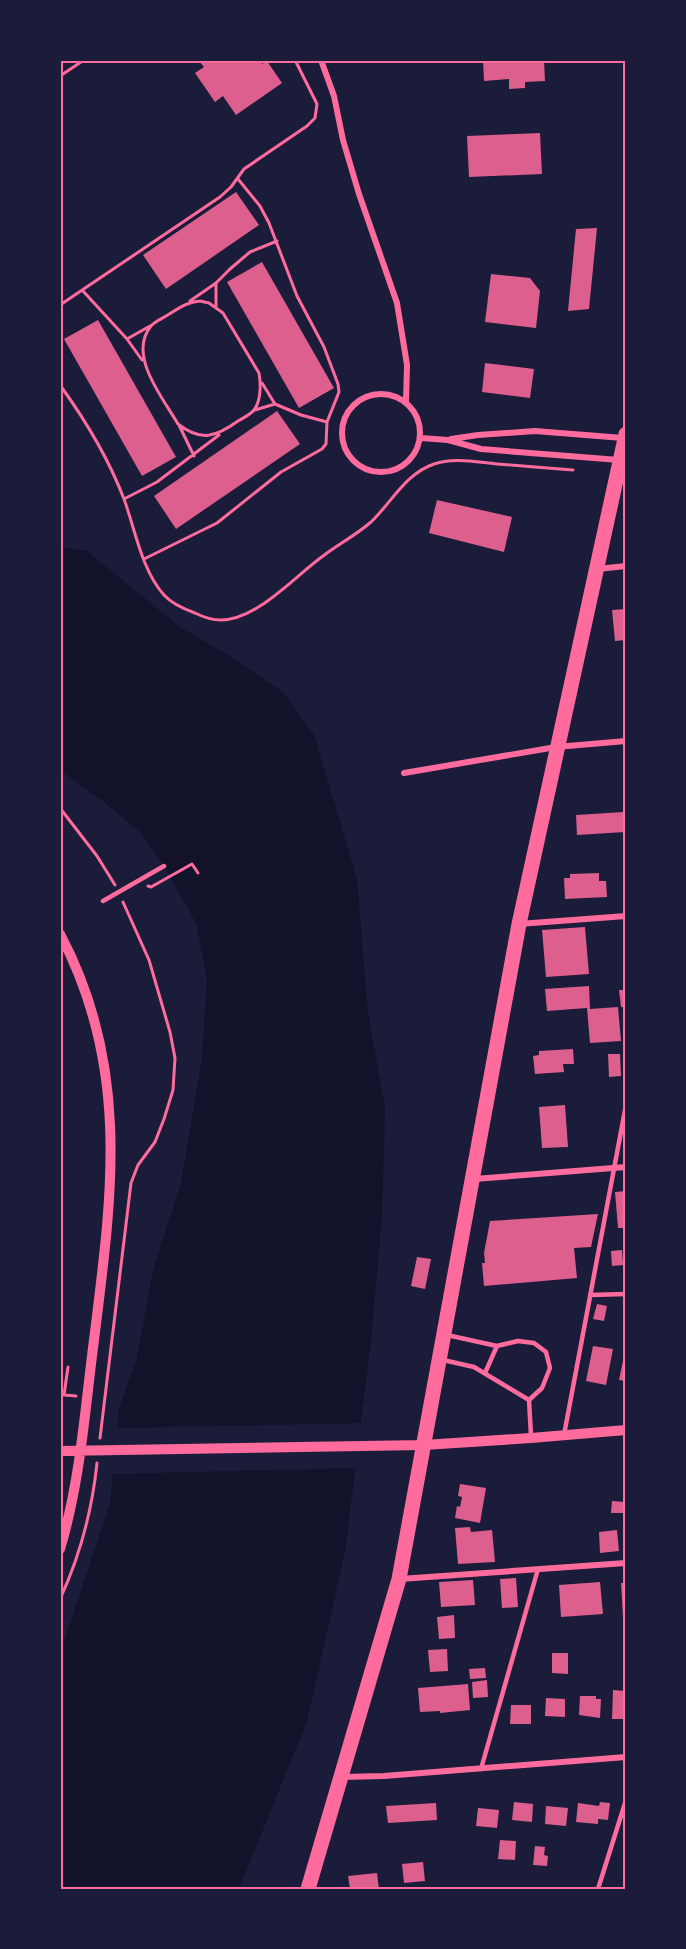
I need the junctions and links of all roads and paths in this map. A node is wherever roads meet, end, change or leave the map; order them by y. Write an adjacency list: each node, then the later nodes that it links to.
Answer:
1 (84, 60): 4 (path)
2 (295, 60): 5 (path)
3 (321, 60): 17 (street)
4 (60, 76)
5 (238, 179): 6 (path); 8 (path)
6 (277, 241): 7 (path); 20 (path)
7 (216, 283): 9 (path); 11 (path)
8 (83, 291): 10 (path); 13 (path)
9 (189, 302): 11 (path); 12 (path)
10 (60, 305)
11 (216, 306): 15 (path)
12 (152, 325): 13 (path); 14 (path)
13 (127, 339): 14 (path)
14 (142, 360): 21 (path)
15 (261, 382): 18 (path); 19 (path)
16 (60, 385): 29 (path)
17 (406, 402): 24 (street); 24 (street)
18 (275, 404): 19 (path); 20 (path)
19 (255, 410): 22 (path)
20 (327, 422): 30 (path)
21 (178, 424): 22 (path); 26 (path)
22 (222, 433): 26 (path)
23 (626, 436): 25 (street); 27 (main road)
24 (421, 438): 25 (street)
25 (448, 440): 27 (street)
26 (194, 456): 29 (path)
27 (621, 460): 32 (main road)
28 (573, 470): 30 (path)
29 (124, 499): 30 (path)
30 (144, 559)
31 (626, 566): 32 (street)
32 (596, 569): 34 (main road)
33 (626, 741): 34 (street)
34 (556, 747): 35 (street); 41 (main road)
35 (404, 773)
36 (60, 808): 38 (path)
37 (164, 866): 38 (lane)
38 (119, 891): 39 (lane); 58 (path)
39 (104, 901)
40 (626, 916): 41 (street)
41 (519, 924): 46 (main road)
42 (60, 934): 61 (street)
43 (626, 1105): 45 (lane)
44 (626, 1167): 45 (street)
45 (614, 1168): 46 (street); 48 (lane)
46 (473, 1179): 49 (main road)
47 (626, 1294): 48 (lane)
48 (590, 1295): 55 (lane)
49 (444, 1334): 50 (lane); 51 (main road)
50 (496, 1346): 52 (lane); 53 (lane)
51 (440, 1359): 52 (lane); 57 (main road)
52 (485, 1373): 53 (lane)
53 (529, 1400): 56 (lane)
54 (626, 1430): 55 (street)
55 (564, 1435): 56 (street)
56 (531, 1438): 57 (street)
57 (423, 1445): 59 (street); 64 (main road)
58 (99, 1449)
59 (60, 1451)
60 (98, 1461): 65 (path)
61 (60, 1549)
62 (626, 1563): 63 (street)
63 (538, 1569): 64 (street); 67 (lane)
64 (399, 1579): 68 (main road)
65 (60, 1599)
66 (626, 1757): 67 (street)
67 (481, 1768): 68 (street)
68 (342, 1777): 70 (main road)
69 (626, 1800): 71 (lane)
70 (308, 1889)
71 (598, 1889)

